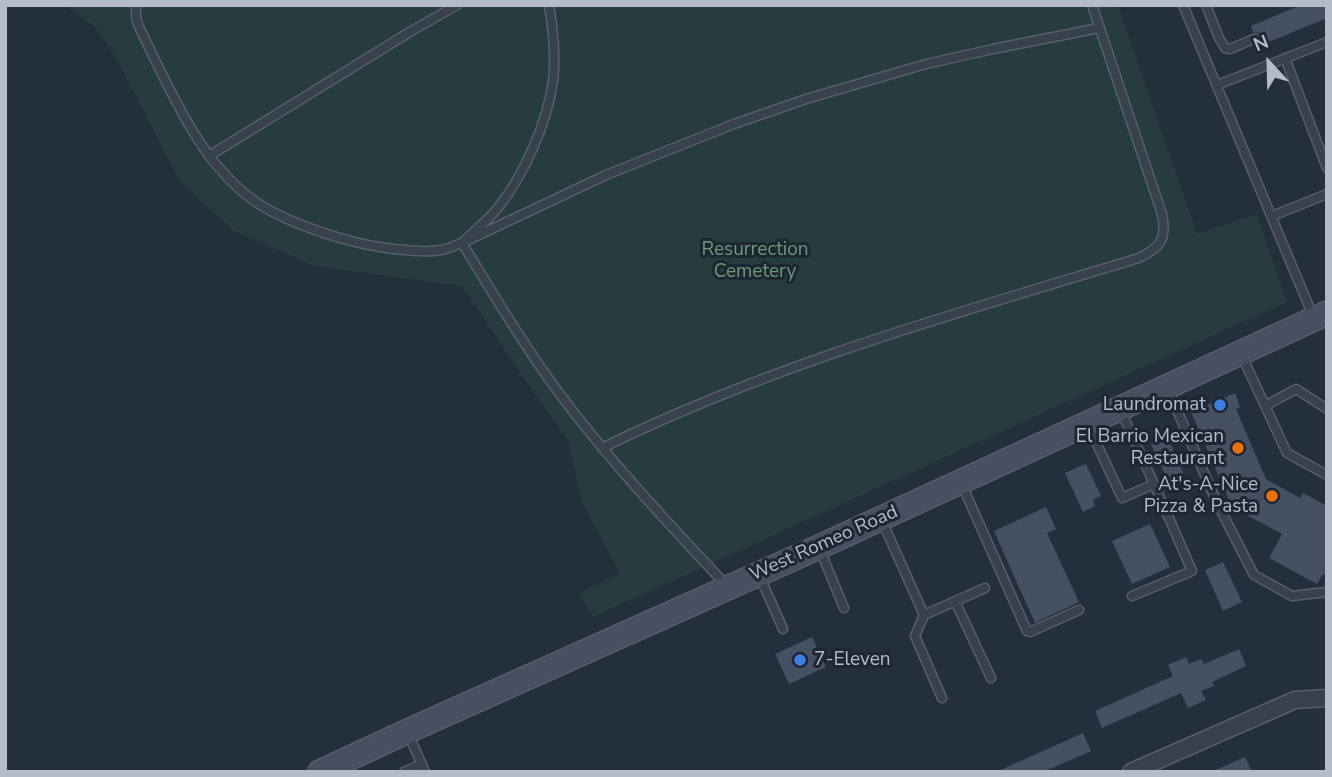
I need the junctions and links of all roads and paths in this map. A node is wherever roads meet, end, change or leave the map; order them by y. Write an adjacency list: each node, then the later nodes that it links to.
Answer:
1 (136, 5): 12 (lane)
2 (457, 5): 12 (lane)
3 (549, 5): 16 (lane)
4 (1091, 5): 7 (lane)
5 (1183, 5): 11 (lane)
6 (1208, 9): 8 (lane)
7 (1099, 28): 16 (lane); 24 (lane)
8 (1256, 38)
9 (1327, 42): 10 (lane)
10 (1285, 58): 11 (lane); 13 (lane)
11 (1217, 85): 15 (lane)
12 (209, 156): 16 (lane)
13 (1327, 168)
14 (1327, 194): 15 (lane)
15 (1272, 216): 17 (lane)
16 (462, 243): 24 (lane)
17 (1321, 315): 18 (main road, West Romeo Road)
18 (1240, 353): 19 (main road, West Romeo Road); 20 (lane)
19 (1167, 387): 21 (main road, West Romeo Road); 33 (lane)
20 (1265, 406): 22 (lane); 25 (lane)
21 (1120, 408): 23 (main road, West Romeo Road); 27 (lane)
22 (1327, 409)
23 (1086, 423): 26 (main road, West Romeo Road); 27 (lane)
24 (602, 448): 31 (lane)
25 (1327, 475)
26 (961, 482): 28 (main road, West Romeo Road); 37 (lane)
27 (1154, 484): 34 (lane)
28 (881, 519): 29 (main road, West Romeo Road); 38 (lane)
29 (819, 547): 30 (main road, West Romeo Road); 36 (lane)
30 (759, 574): 31 (main road, West Romeo Road); 39 (lane)
31 (728, 587): 43 (main road, West Romeo Road)
32 (985, 588): 35 (lane)
33 (1327, 592)
34 (1132, 596)
35 (955, 601): 38 (lane); 40 (lane)
36 (844, 608)
37 (1079, 611)
38 (924, 615): 41 (lane)
39 (783, 629)
40 (991, 678)
41 (942, 698)
42 (1327, 698): 47 (street)
43 (408, 731): 44 (lane); 45 (main road, West Romeo Road)
44 (424, 768): 46 (lane)
45 (320, 772)
46 (404, 772)
47 (1131, 772)

